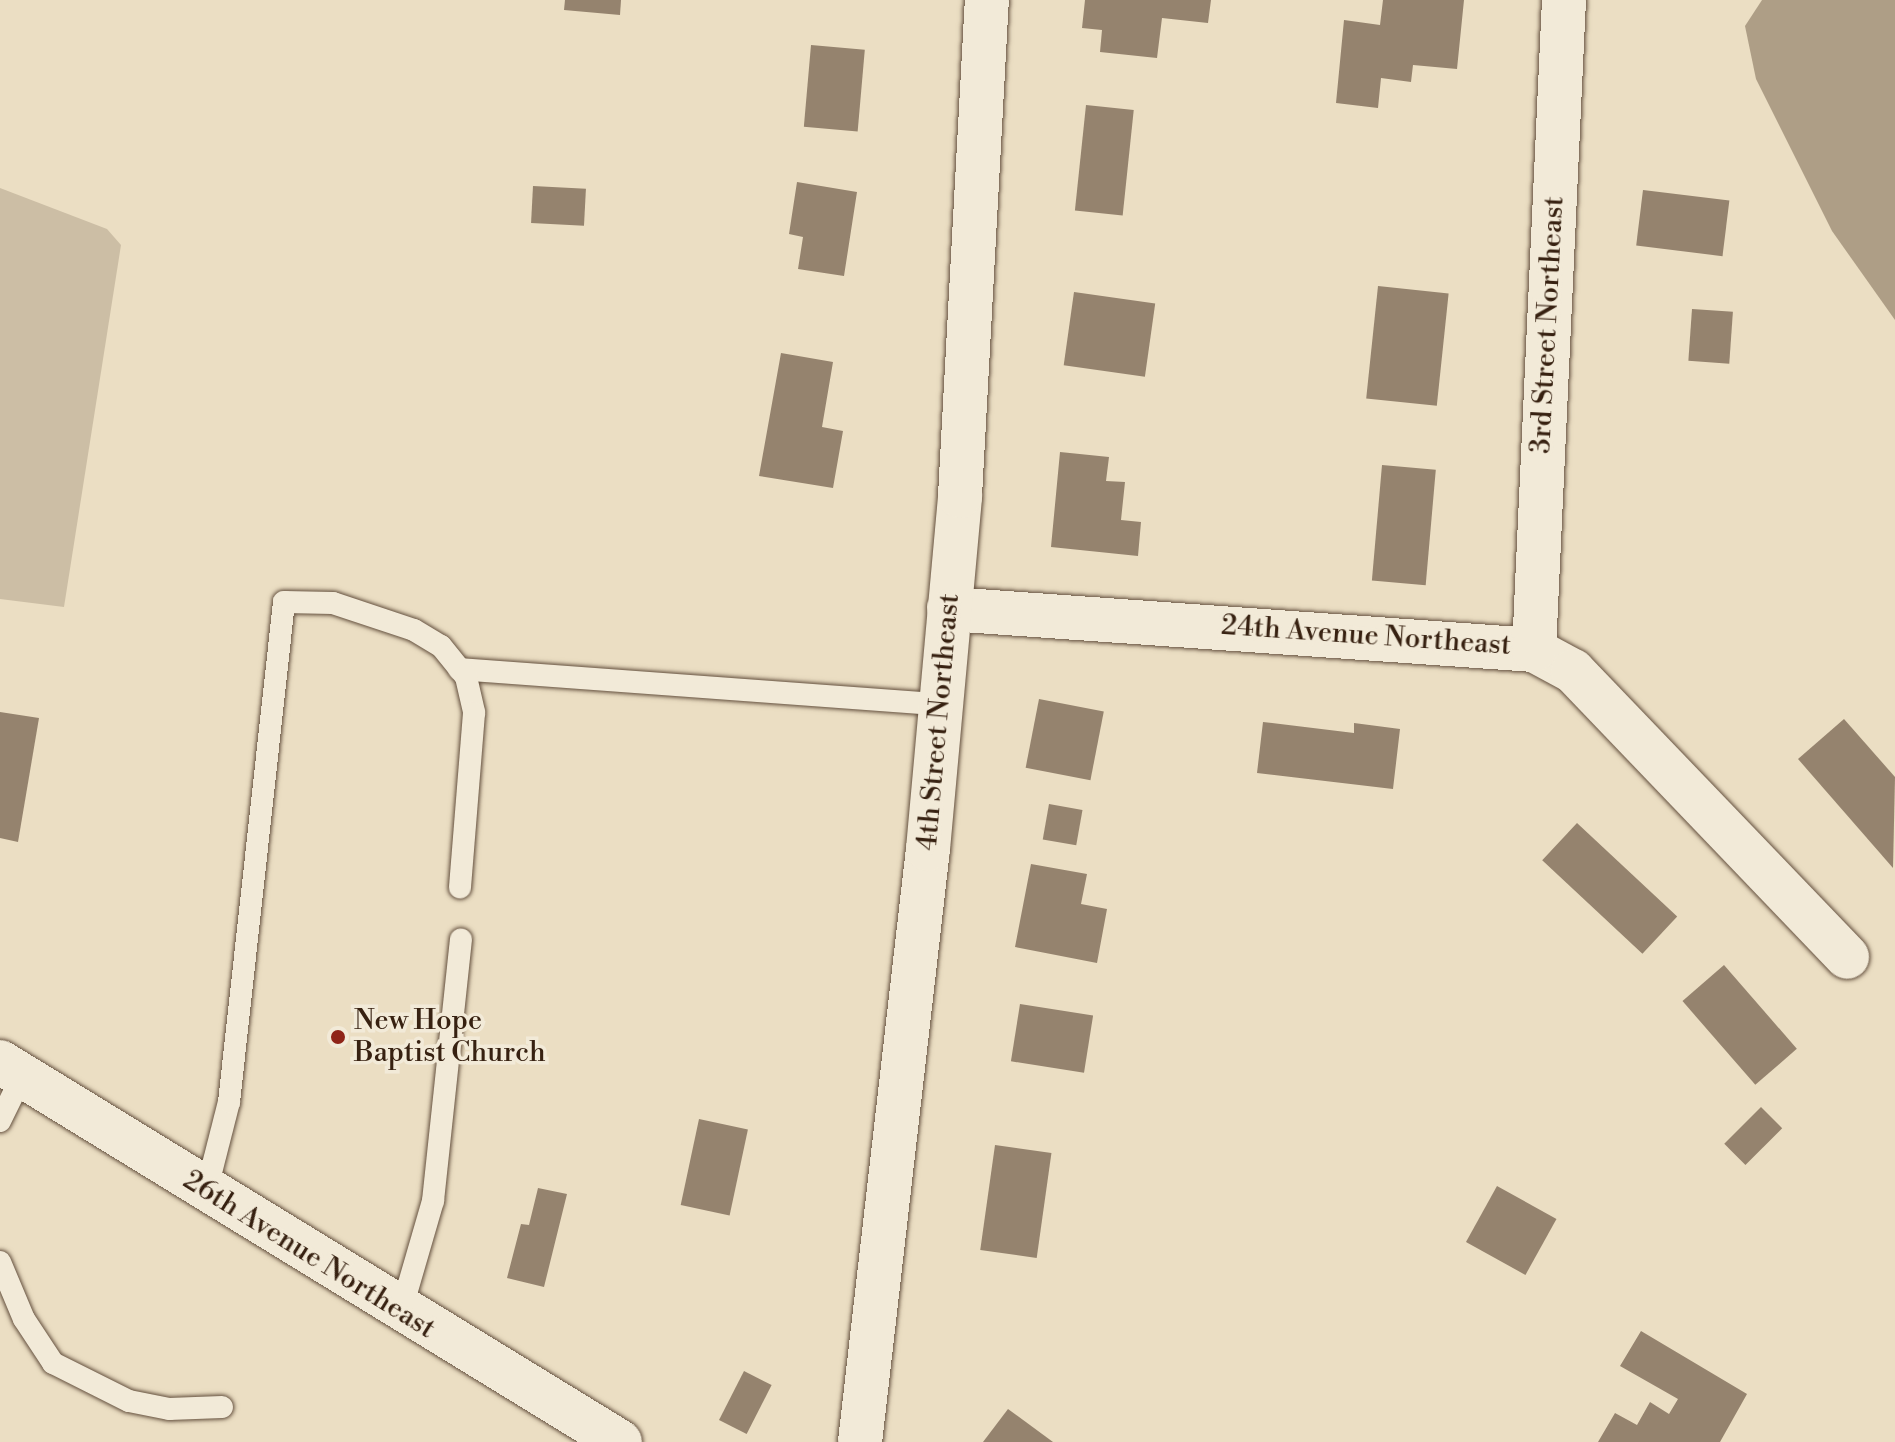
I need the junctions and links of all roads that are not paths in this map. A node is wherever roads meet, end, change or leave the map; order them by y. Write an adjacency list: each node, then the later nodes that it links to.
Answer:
1 (987, 0): 3 (street, 4th Street Northeast)
2 (1564, 0): 4 (street, 3rd Street Northeast)
3 (949, 609): 4 (street, 24th Avenue Northeast); 6 (street, 4th Street Northeast)
4 (1534, 650): 9 (street, 24th Avenue Northeast)
5 (459, 669): 6 (lane); 7 (lane); 12 (lane)
6 (941, 704): 17 (street, 4th Street Northeast)
7 (460, 887)
8 (461, 939): 14 (lane)
9 (1847, 957)
10 (11, 1069): 11 (lane); 12 (street, 26th Avenue Northeast)
11 (0, 1121)
12 (206, 1192): 14 (street, 26th Avenue Northeast)
13 (0, 1262): 15 (lane)
14 (401, 1311): 16 (street, 26th Avenue Northeast)
15 (222, 1407)
16 (620, 1442)
17 (860, 1442)

